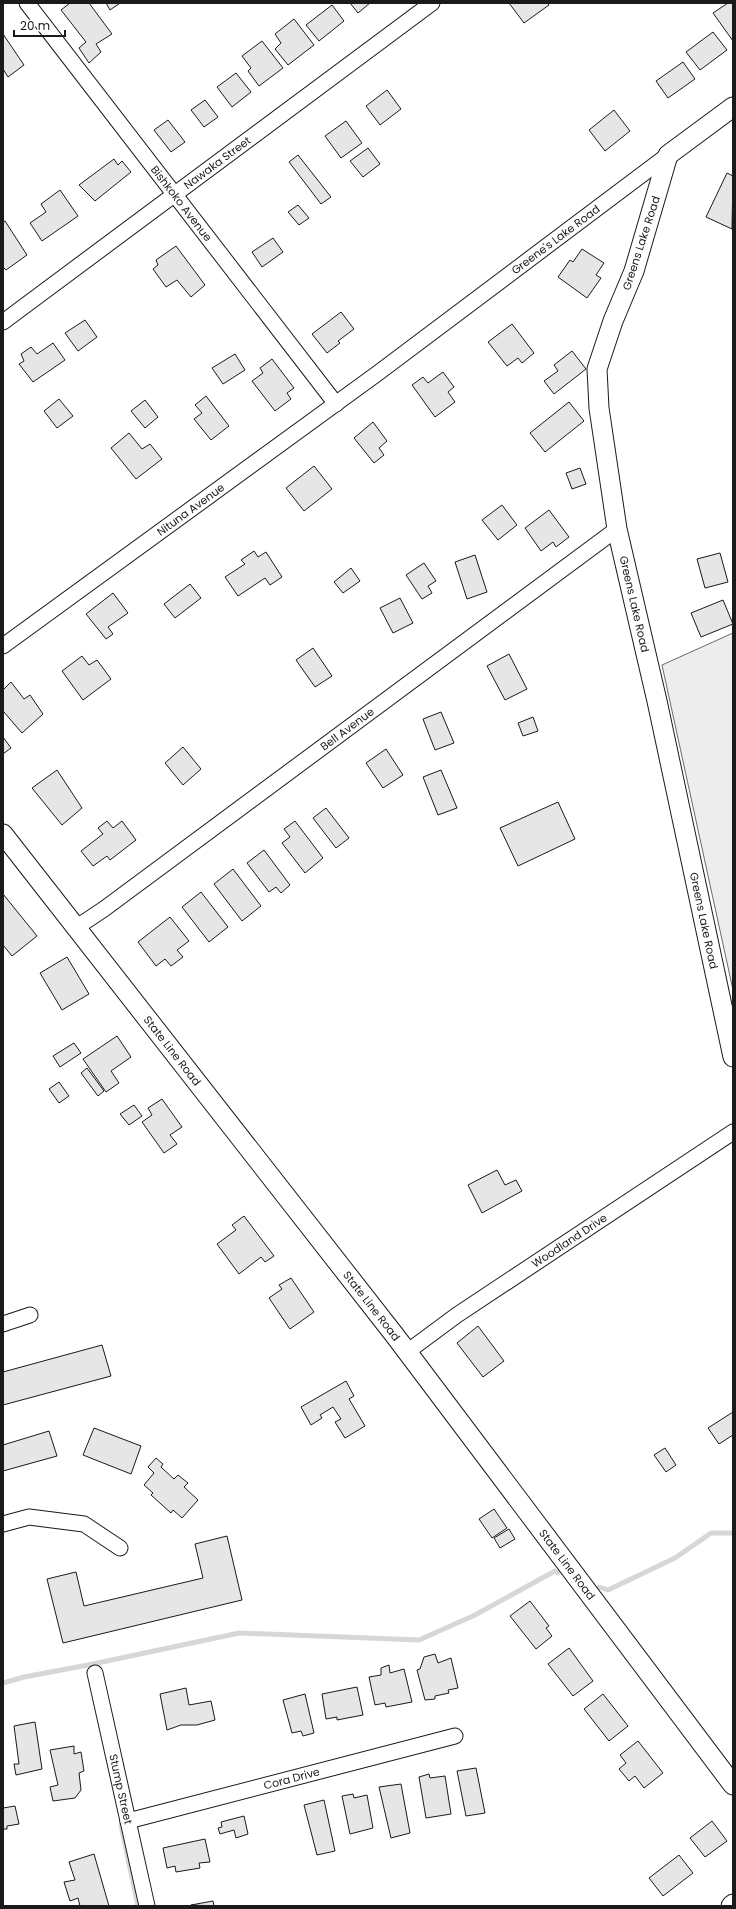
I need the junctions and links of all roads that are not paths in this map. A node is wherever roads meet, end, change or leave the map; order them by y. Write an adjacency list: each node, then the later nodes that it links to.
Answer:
1 (27, 3): 5 (street, Bishkoko Avenue)
2 (432, 3): 5 (street, Nawaka Street)
3 (733, 107): 4 (street, Greene's Lake Road)
4 (668, 155): 7 (street, Greene's Lake Road); 9 (street, Greens Lake Road)
5 (175, 194): 6 (street, Nawaka Street); 8 (street, Bishkoko Avenue)
6 (3, 322)
7 (378, 373): 8 (street, Nituna Avenue)
8 (336, 404): 10 (street, Nituna Avenue)
9 (617, 529): 12 (street, Bell Avenue); 13 (street, Greens Lake Road)
10 (3, 646)
11 (3, 834): 12 (street, State Line Road)
12 (77, 927): 17 (street, State Line Road)
13 (733, 1057)
14 (733, 1132): 17 (street, Woodland Drive)
15 (30, 1315): 16 (street)
16 (3, 1324)
17 (407, 1352): 22 (street, State Line Road)
18 (3, 1524): 19 (street)
19 (120, 1548)
20 (95, 1673): 23 (street, Stump Street)
21 (455, 1736): 23 (street, Cora Drive)
22 (733, 1785)
23 (128, 1821): 25 (street, Stump Street)
24 (733, 1904): 26 (street)
25 (147, 1906)
26 (731, 1906)

